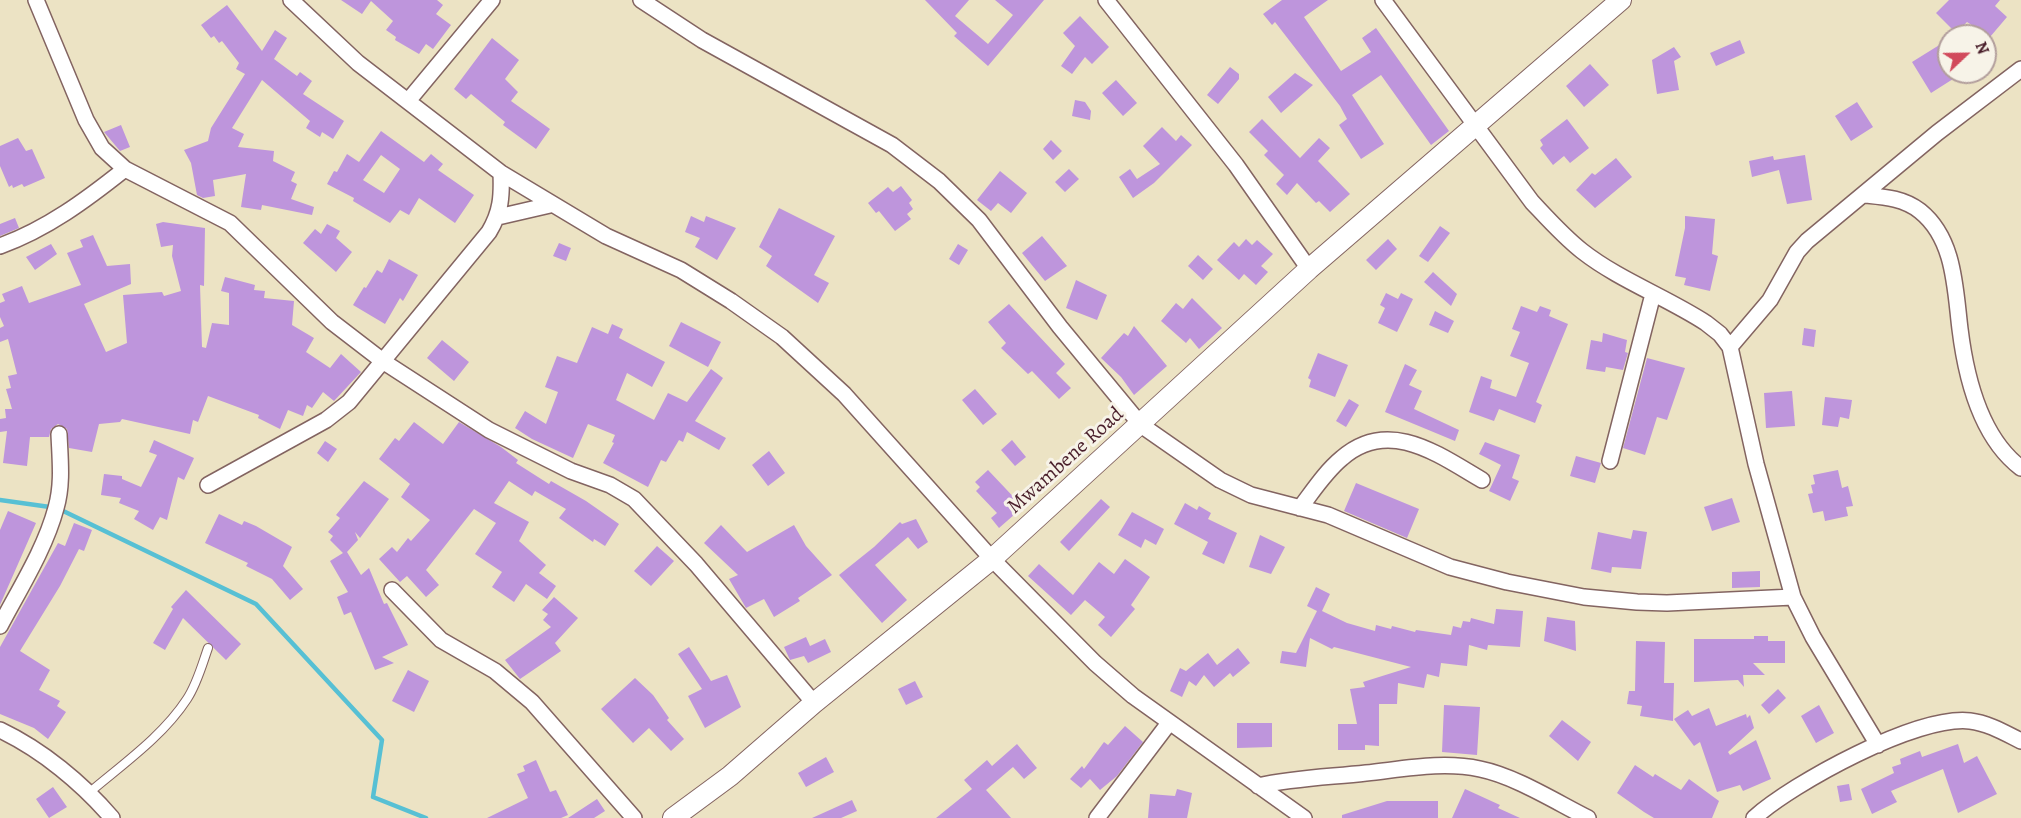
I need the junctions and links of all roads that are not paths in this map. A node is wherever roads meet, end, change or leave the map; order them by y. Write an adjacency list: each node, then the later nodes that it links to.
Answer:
1 (36, 0): 11 (street)
2 (291, 0): 9 (street)
3 (492, 0): 9 (street)
4 (641, 0): 21 (street)
5 (1106, 0): 17 (street)
6 (1383, 0): 10 (street)
7 (1621, 0): 10 (street, Mwambene Road)
8 (2021, 69): 13 (street)
9 (408, 101): 12 (street)
10 (1477, 124): 17 (street, Mwambene Road); 18 (street)
11 (125, 169): 16 (street); 20 (street)
12 (501, 173): 14 (street); 15 (street)
13 (1864, 195): 19 (street); 24 (street)
14 (550, 204): 15 (street); 28 (street)
15 (498, 217): 20 (street)
16 (0, 246)
17 (1309, 269): 21 (street, Mwambene Road)
18 (1653, 294): 19 (street); 23 (street)
19 (1730, 347): 30 (street)
20 (384, 362): 26 (street); 33 (street)
21 (1141, 425): 27 (street); 28 (street, Mwambene Road)
22 (59, 434): 31 (street)
23 (1610, 461)
24 (2021, 468)
25 (1482, 480): 27 (street)
26 (208, 484)
27 (1300, 508): 30 (street)
28 (992, 559): 33 (street, Mwambene Road); 34 (street)
29 (392, 590): 41 (street)
30 (1793, 597): 37 (street)
31 (0, 626)
32 (208, 648): 39 (lane)
33 (814, 703): 42 (street, Mwambene Road)
34 (1169, 723): 38 (street); 43 (street)
35 (0, 730): 39 (street)
36 (2021, 741): 37 (street)
37 (1878, 746): 46 (street)
38 (1258, 786): 44 (street); 45 (street)
39 (90, 792): 40 (street)
40 (112, 818)
41 (634, 818)
42 (674, 818)
43 (1097, 818)
44 (1304, 818)
45 (1588, 818)
46 (1754, 818)

